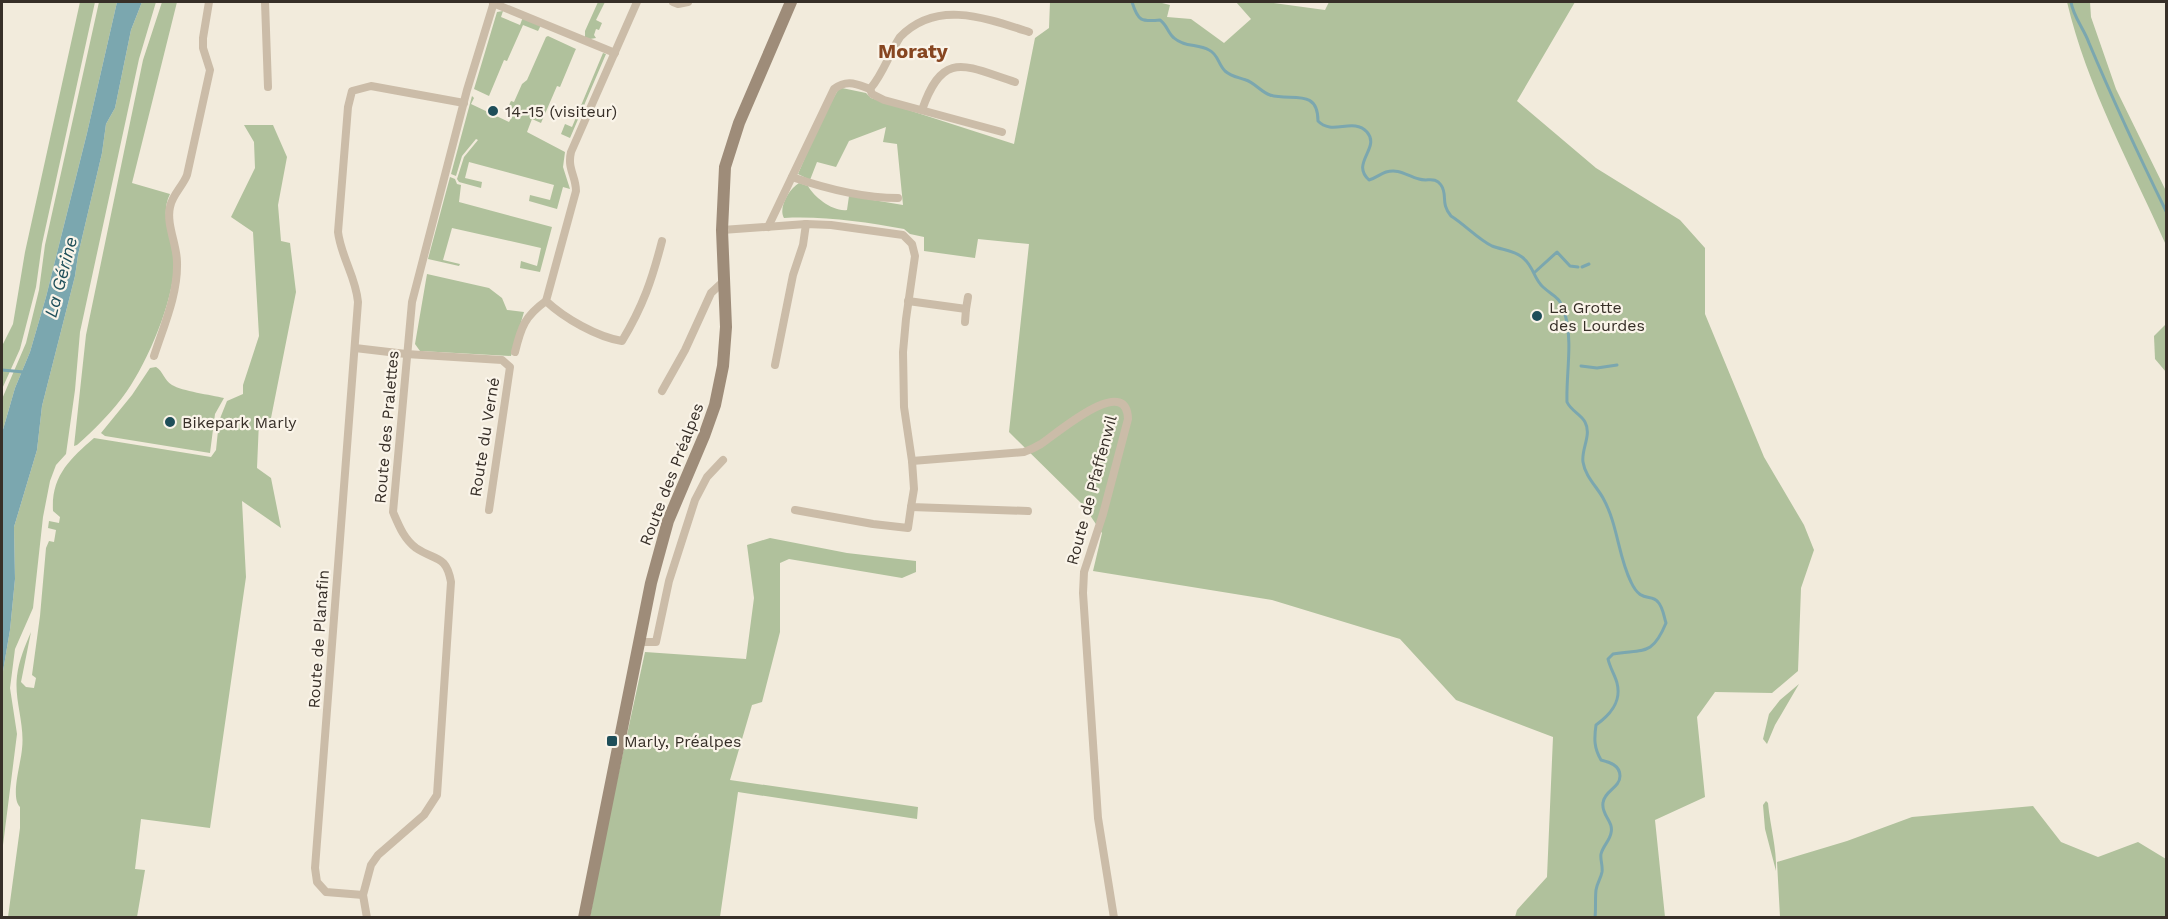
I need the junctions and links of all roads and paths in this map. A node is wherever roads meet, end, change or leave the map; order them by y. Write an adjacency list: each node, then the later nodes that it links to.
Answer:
1 (209, 2): 31 (street)
2 (265, 2): 11 (street)
3 (494, 2): 9 (street, Route des Pralettes); 13 (street, Route des Pralettes)
4 (637, 2): 9 (street)
5 (673, 2): 6 (street)
6 (688, 2)
7 (791, 2): 20 (main road, Route des Préalpes)
8 (1029, 32): 12 (street)
9 (615, 53): 24 (street)
10 (1015, 82): 14 (street)
11 (268, 87)
12 (870, 89): 14 (street); 16 (street)
13 (464, 103): 28 (street, Route de Planafin); 30 (street, Route des Pralettes)
14 (922, 110): 15 (street)
15 (1002, 132)
16 (792, 177): 17 (street); 19 (street)
17 (898, 198)
18 (806, 224): 19 (street); 25 (street); 32 (street)
19 (768, 227): 20 (street)
20 (722, 230): 22 (main road, Route des Préalpes)
21 (662, 241): 24 (street)
22 (725, 280): 33 (street); 40 (main road, Route des Préalpes)
23 (968, 297): 26 (street)
24 (546, 301): 29 (street)
25 (908, 301): 26 (street); 35 (street)
26 (966, 309): 27 (street)
27 (964, 322)
28 (355, 348): 30 (street); 41 (street, Route de Planafin)
29 (515, 352)
30 (406, 354): 37 (street, Route du Verné); 41 (street, Route des Pralettes)
31 (154, 356)
32 (775, 365)
33 (662, 391)
34 (723, 460): 40 (street, Route des Préalpes)
35 (912, 461): 36 (street); 44 (street, Route de Pfaffenwil)
36 (911, 507): 38 (street); 39 (street)
37 (489, 510)
38 (795, 510)
39 (1028, 511)
40 (638, 642): 43 (main road, Route des Préalpes)
41 (363, 895): 42 (street, Route des Pralettes)
42 (368, 918)
43 (584, 918)
44 (1114, 918)

